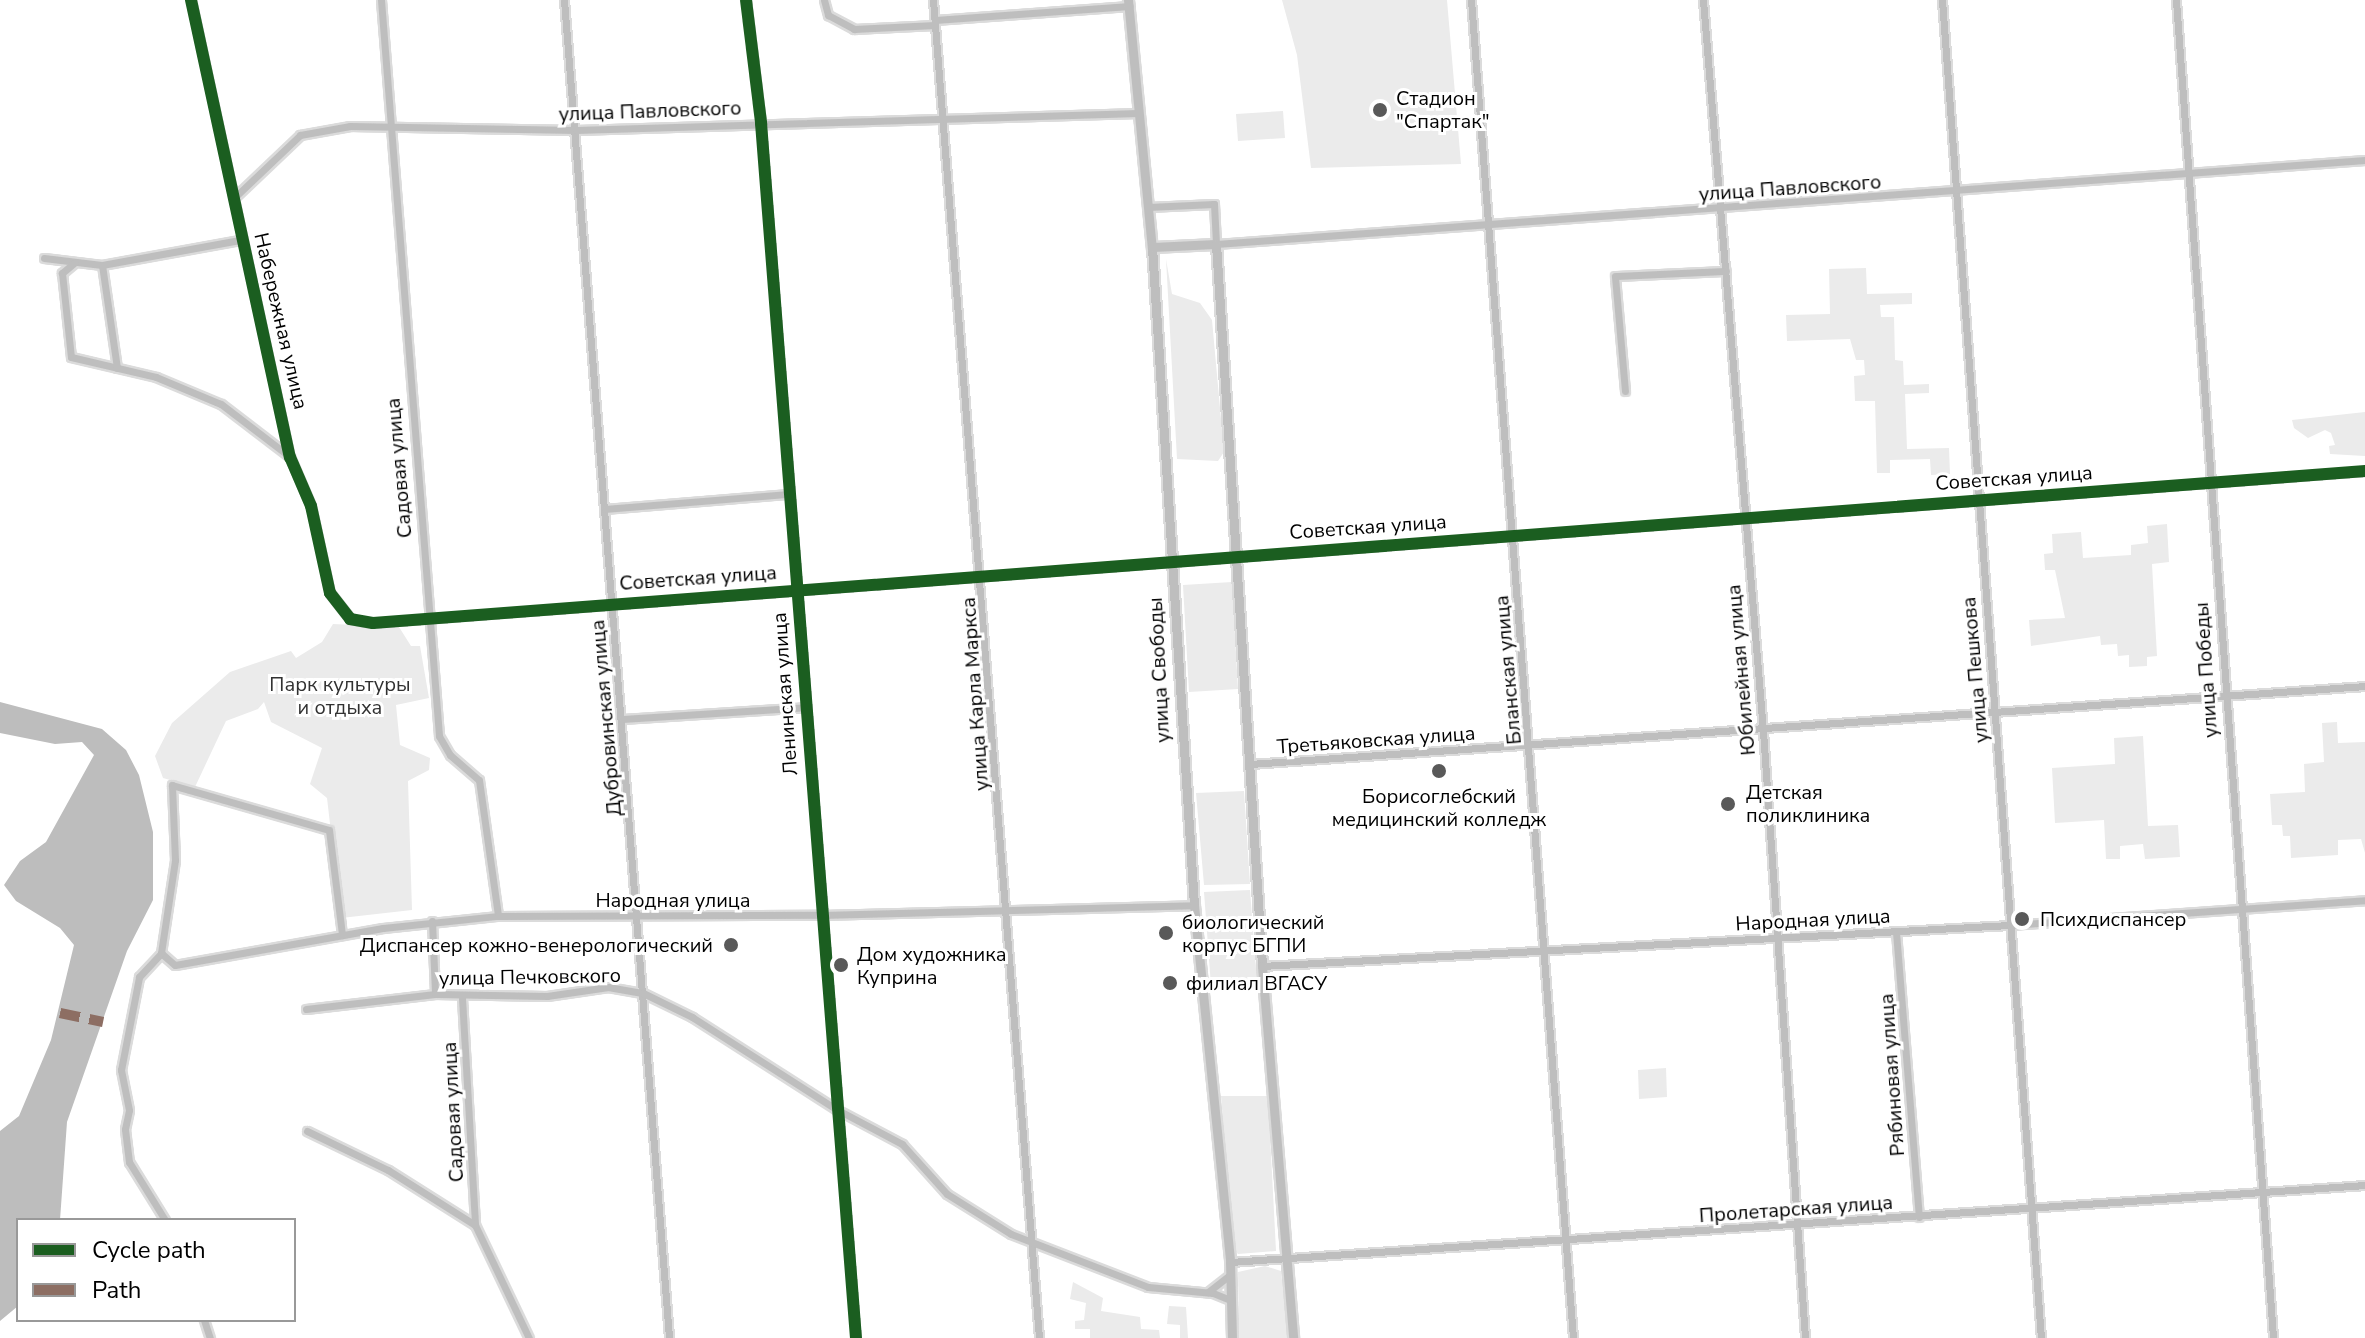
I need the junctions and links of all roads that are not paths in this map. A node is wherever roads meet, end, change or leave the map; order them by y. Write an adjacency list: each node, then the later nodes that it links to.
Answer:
1 (191, 0): 21 (street, Набережная улица)
2 (381, 0): 16 (street, Садовая улица)
3 (564, 0): 17 (street, Дубровинская улица)
4 (746, 0): 15 (street, Ленинская улица)
5 (824, 0): 12 (street)
6 (933, 0): 12 (street, улица Карла Маркса)
7 (1471, 0): 24 (street, Бланская улица)
8 (1703, 0): 23 (street, Юбилейная улица)
9 (1942, 0): 20 (street, улица Пешкова)
10 (2176, 0): 19 (street, улица Победы)
11 (1128, 3): 12 (street); 13 (main road, улица Свободы)
12 (935, 22): 14 (street, улица Карла Маркса)
13 (1139, 113): 14 (street, улица Павловского); 22 (main road, улица Свободы)
14 (941, 121): 15 (street, улица Павловского); 44 (street, улица Карла Маркса)
15 (761, 123): 17 (street, улица Павловского); 37 (street, Ленинская улица)
16 (392, 127): 17 (street, улица Павловского); 21 (street, улица Павловского); 47 (street, Садовая улица)
17 (576, 130): 39 (street, Дубровинская улица)
18 (2365, 160): 19 (street, улица Павловского)
19 (2187, 174): 20 (street, улица Павловского); 36 (street, улица Победы)
20 (1956, 192): 23 (street, улица Павловского); 38 (street, улица Пешкова)
21 (235, 197): 25 (street, Набережная улица)
22 (1148, 207): 26 (street); 27 (main road, улица Свободы)
23 (1722, 209): 24 (street, улица Павловского); 31 (street, Юбилейная улица)
24 (1488, 226): 26 (street, улица Павловского); 41 (street, Бланская улица)
25 (240, 240): 30 (street); 34 (street, Набережная улица)
26 (1216, 244): 27 (main road); 42 (main road)
27 (1152, 247): 43 (main road, улица Свободы)
28 (44, 258): 29 (street)
29 (74, 263): 30 (street); 32 (street)
30 (102, 265): 32 (street)
31 (1726, 271): 33 (street); 40 (street, Юбилейная улица)
32 (117, 368): 34 (street)
33 (1625, 391)
34 (290, 457): 48 (street, Набережная улица)
35 (2365, 471): 36 (street, Советская улица)
36 (2210, 483): 38 (street, Советская улица); 50 (street, улица Победы)
37 (788, 494): 39 (street); 45 (street, Ленинская улица)
38 (1977, 501): 40 (street, Советская улица); 52 (street, улица Пешкова)
39 (605, 509): 46 (street, Дубровинская улица)
40 (1745, 518): 41 (street, Советская улица); 54 (street, Юбилейная улица)
41 (1513, 536): 42 (street, Советская улица); 55 (street, Бланская улица)
42 (1238, 557): 43 (street, Советская улица); 56 (main road)
43 (1171, 562): 44 (street, Советская улица); 58 (main road, улица Свободы)
44 (983, 577): 45 (street, Советская улица); 60 (street, улица Карла Маркса)
45 (798, 591): 46 (street, Советская улица); 51 (street, Ленинская улица)
46 (613, 605): 47 (street, Советская улица); 53 (street, Дубровинская улица)
47 (428, 619): 48 (street, Советская улица); 62 (street, Садовая улица)
48 (373, 623)
49 (2365, 686): 50 (street, Третьяковская улица)
50 (2224, 699): 52 (street, Третьяковская улица); 59 (street, улица Победы)
51 (806, 707): 53 (street); 61 (street, Ленинская улица)
52 (1995, 714): 54 (street, Третьяковская улица); 65 (street, улица Пешкова)
53 (622, 719): 63 (street, Дубровинская улица)
54 (1763, 731): 55 (street, Третьяковская улица); 68 (street, Юбилейная улица)
55 (1530, 746): 56 (street, Третьяковская улица); 70 (street, Бланская улица)
56 (1250, 764): 71 (main road)
57 (2365, 900): 59 (street, Народная улица)
58 (1194, 905): 60 (street, Народная улица); 88 (main road, улица Свободы)
59 (2242, 909): 65 (street, Народная улица); 79 (street, улица Победы)
60 (1006, 910): 61 (street, Народная улица); 85 (street, улица Карла Маркса)
61 (821, 915): 63 (street, Народная улица); 76 (street, Ленинская улица)
62 (498, 916): 63 (street, Народная улица); 64 (street, Народная улица)
63 (638, 916): 72 (street, Дубровинская улица)
64 (432, 921): 67 (street, Народная улица); 73 (street)
65 (2010, 925): 66 (street, Народная улица); 80 (street, улица Пешкова)
66 (1896, 932): 68 (street, Народная улица); 81 (street, Рябиновая улица)
67 (342, 935): 69 (street, Народная улица); 69 (street)
68 (1777, 938): 70 (street, Народная улица); 83 (street, Юбилейная улица)
69 (161, 953): 82 (street)
70 (1546, 953): 71 (street, Народная улица); 86 (street, Бланская улица)
71 (1262, 966): 87 (main road)
72 (643, 993): 74 (street, улица Печковского); 76 (street, улица Печковского); 93 (street, Дубровинская улица)
73 (435, 994): 74 (street, улица Печковского); 75 (street, улица Печковского)
74 (462, 998): 84 (street, Садовая улица)
75 (306, 1009)
76 (836, 1109): 85 (street, улица Печковского); 94 (street, Ленинская улица)
77 (307, 1131): 84 (street)
78 (2365, 1185): 79 (street, Пролетарская улица)
79 (2263, 1193): 80 (street, Пролетарская улица); 101 (street, улица Победы)
80 (2033, 1210): 81 (street, Пролетарская улица); 100 (street, улица Пешкова)
81 (1919, 1217): 83 (street, Пролетарская улица)
82 (164, 1218)
83 (1795, 1224): 86 (street, Пролетарская улица); 99 (street, Юбилейная улица)
84 (475, 1225): 92 (street)
85 (1033, 1239): 90 (street, улица Печковского); 95 (street, улица Карла Маркса)
86 (1565, 1241): 87 (street, Пролетарская улица); 98 (street, Бланская улица)
87 (1286, 1259): 88 (street, Пролетарская улица); 97 (main road)
88 (1230, 1262): 89 (main road, улица Свободы)
89 (1230, 1275): 90 (street); 91 (main road, улица Свободы)
90 (1198, 1294): 91 (street, улица Печковского)
91 (1230, 1300): 96 (main road, улица Свободы)
92 (529, 1338)
93 (669, 1338)
94 (856, 1338)
95 (1039, 1338)
96 (1232, 1338)
97 (1293, 1338)
98 (1573, 1338)
99 (1805, 1338)
100 (2041, 1338)
101 (2273, 1338)

